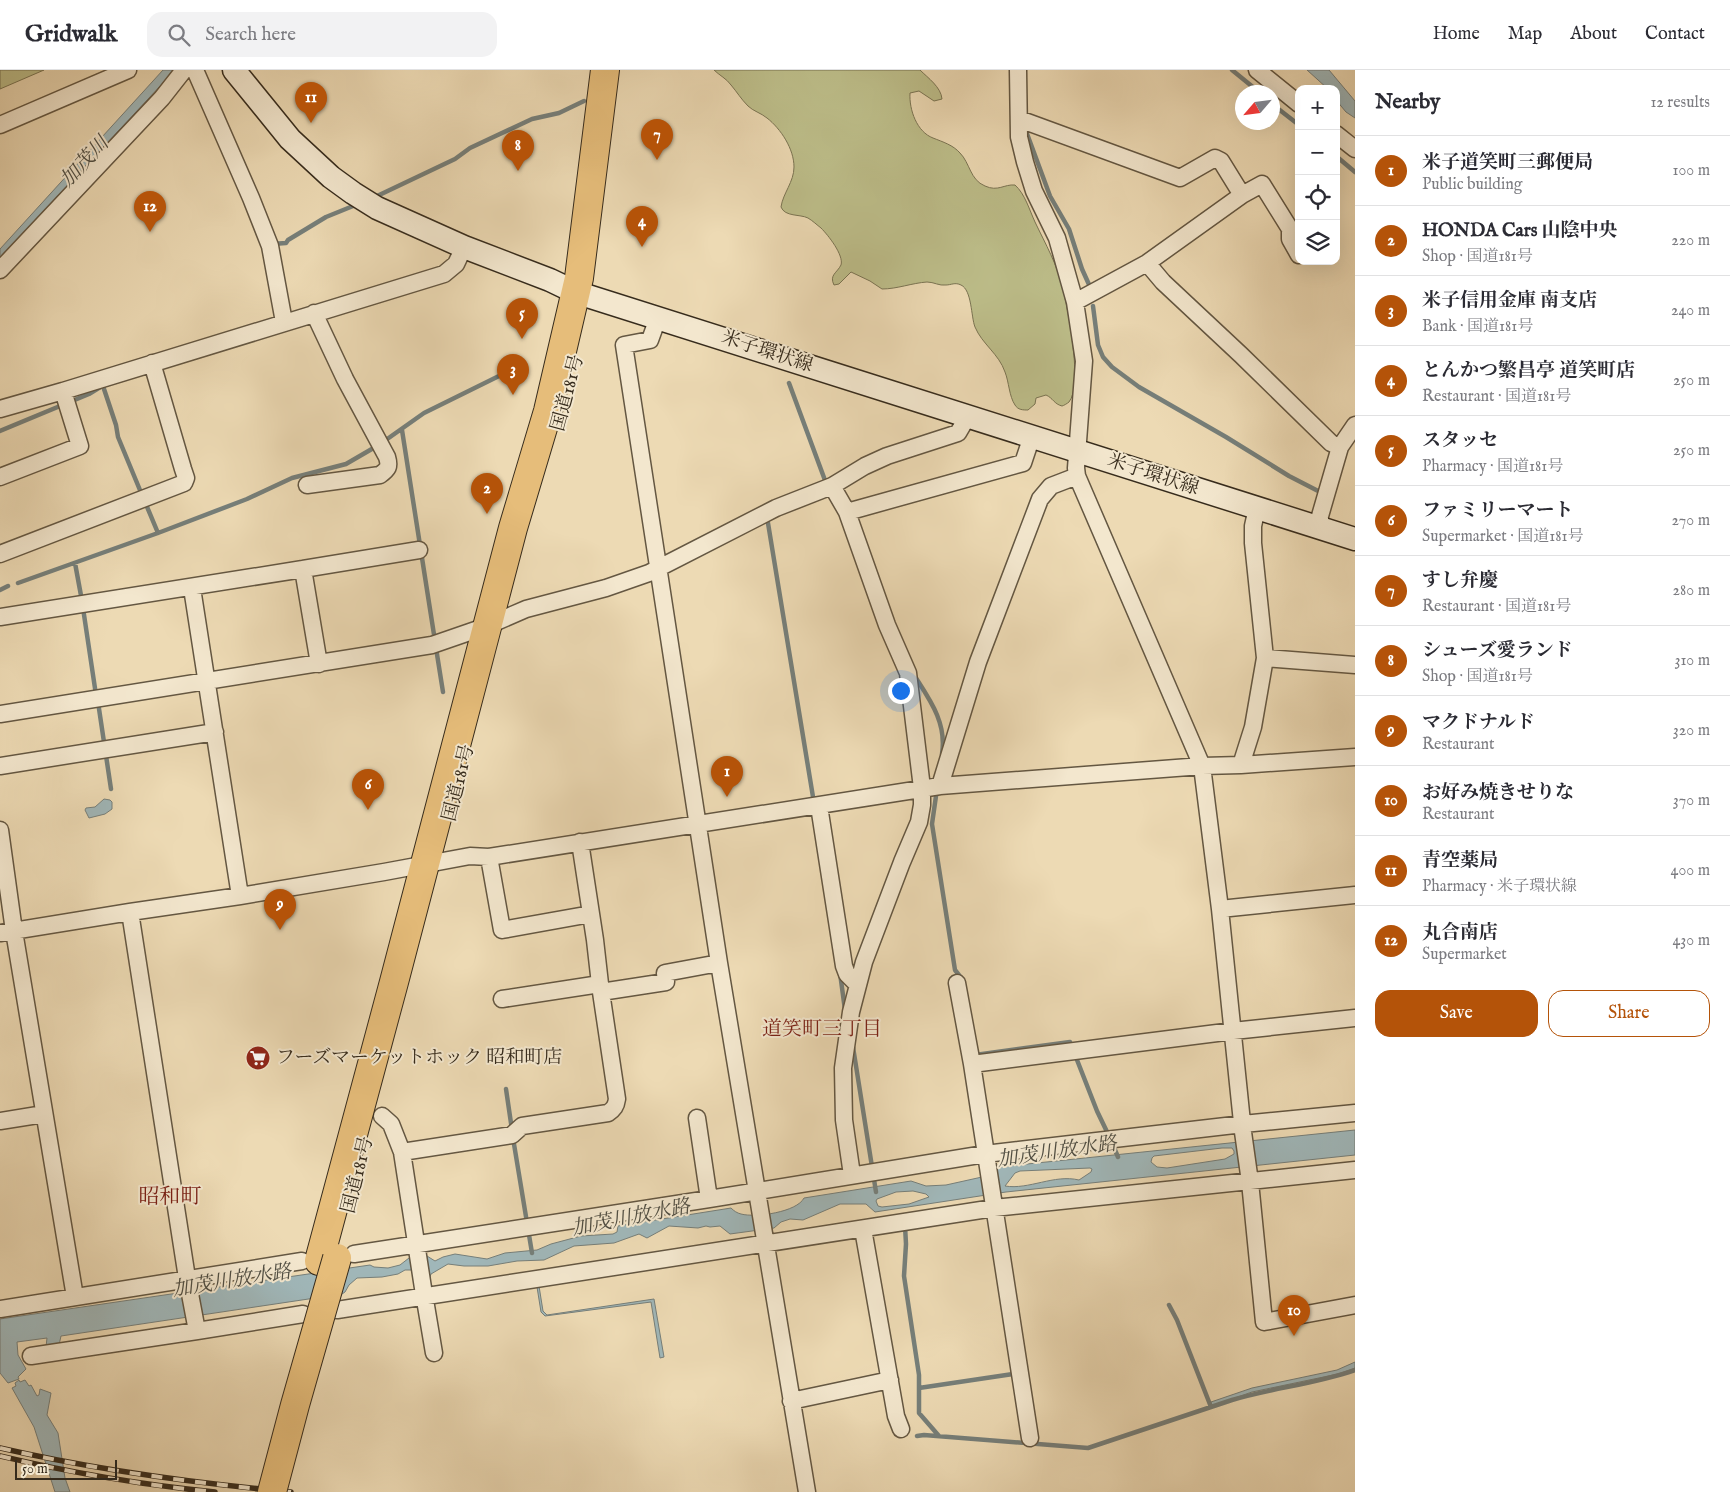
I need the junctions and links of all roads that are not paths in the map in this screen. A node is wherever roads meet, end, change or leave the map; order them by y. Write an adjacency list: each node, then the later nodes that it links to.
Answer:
1 (128, 70): 11 (street)
2 (184, 70): 18 (street)
3 (195, 70): 23 (street)
4 (234, 70): 15 (main road, 米子環状線)
5 (605, 70): 19 (highway, 国道181号)
6 (618, 70): 19 (highway, 国道181号)
7 (1018, 70): 10 (street)
8 (1257, 70): 9 (street)
9 (1295, 101)
10 (1019, 120): 14 (street); 20 (street)
11 (0, 126)
12 (1340, 137): 13 (street)
13 (1355, 149)
14 (1242, 195): 16 (street); 17 (street)
15 (464, 247): 19 (main road, 米子環状線); 21 (street)
16 (1295, 249)
17 (1147, 263): 20 (street); 30 (street)
18 (0, 270)
19 (583, 294): 22 (main road, 米子環状線); 46 (highway, 国道181号)
20 (1075, 302): 31 (street)
21 (314, 313): 23 (street); 34 (street)
22 (658, 318): 27 (main road, 米子環状線); 42 (street)
23 (284, 322): 24 (street)
24 (152, 363): 25 (street); 41 (street)
25 (64, 391): 26 (street); 33 (street)
26 (0, 409)
27 (968, 416): 29 (main road, 米子環状線); 35 (street)
28 (1355, 425): 30 (street)
29 (1032, 436): 31 (main road, 米子環状線); 37 (street)
30 (1340, 447): 38 (street)
31 (1077, 451): 32 (street); 36 (main road, 米子環状線)
32 (1077, 476): 56 (street); 57 (street)
33 (0, 477)
34 (307, 485)
35 (832, 486): 37 (street); 42 (street)
36 (1257, 508): 38 (main road, 米子環状線); 47 (street)
37 (847, 512): 58 (street)
38 (1320, 528): 39 (main road, 米子環状線)
39 (1355, 539)
40 (419, 550): 43 (street)
41 (0, 554)
42 (658, 567): 46 (street); 60 (street)
43 (303, 569): 44 (street); 48 (street)
44 (192, 588): 45 (street); 50 (street)
45 (0, 617)
46 (494, 623): 48 (street); 64 (highway, 国道181号)
47 (1265, 658): 49 (street); 54 (street)
48 (319, 664): 50 (street)
49 (1355, 665)
50 (207, 682): 51 (street); 52 (street)
51 (0, 714)
52 (215, 732): 55 (street); 66 (street)
53 (1355, 758): 54 (street)
54 (1241, 765): 56 (street)
55 (0, 766)
56 (1202, 766): 57 (street); 67 (street)
57 (940, 786): 58 (street)
58 (922, 788): 59 (street); 73 (street)
59 (819, 806): 60 (street); 73 (street)
60 (698, 824): 62 (street); 71 (street)
61 (0, 830): 70 (street)
62 (580, 842): 63 (street); 69 (street)
63 (489, 857): 64 (street); 69 (street)
64 (432, 863): 66 (street); 96 (highway, 国道181号)
65 (1355, 895): 67 (street)
66 (240, 896): 68 (street)
67 (1220, 909): 77 (street)
68 (130, 912): 70 (street); 97 (street)
69 (591, 914): 74 (street)
70 (7, 932): 80 (street)
71 (719, 963): 74 (street); 90 (street)
72 (957, 983): 78 (street)
73 (857, 984): 88 (street)
74 (600, 988): 75 (street); 85 (street)
75 (502, 999)
76 (1355, 1018): 77 (street)
77 (1233, 1031): 78 (street); 84 (street)
78 (972, 1064): 86 (street)
79 (1355, 1113): 84 (street)
80 (44, 1114): 83 (street); 99 (street)
81 (382, 1116): 85 (street)
82 (697, 1118): 91 (street)
83 (0, 1121)
84 (1243, 1128): 86 (street); 89 (street)
85 (402, 1152): 95 (street)
86 (986, 1157): 88 (street); 92 (street)
87 (1355, 1170): 89 (street)
88 (852, 1175): 90 (street)
89 (1249, 1177): 92 (street); 100 (street)
90 (758, 1194): 91 (street); 94 (street)
91 (709, 1199): 95 (street)
92 (993, 1206): 93 (street); 110 (street)
93 (863, 1229): 94 (street); 107 (street)
94 (765, 1240): 98 (street); 108 (street)
95 (417, 1247): 96 (street); 98 (street)
96 (328, 1259): 97 (street); 103 (highway, 国道181号); 112 (highway, 国道181号, bridge)
97 (188, 1282): 99 (street); 104 (street)
98 (424, 1292): 102 (street); 105 (street)
99 (75, 1297): 101 (street)
100 (1355, 1305)
101 (0, 1309)
102 (337, 1310)
103 (303, 1314): 104 (street); 111 (highway, 国道181号)
104 (196, 1327): 106 (street)
105 (434, 1353)
106 (31, 1356)
107 (890, 1380): 108 (street); 109 (street)
108 (791, 1401): 113 (street)
109 (901, 1429)
110 (1030, 1438)
111 (256, 1492)
112 (272, 1492)
113 (807, 1492)

